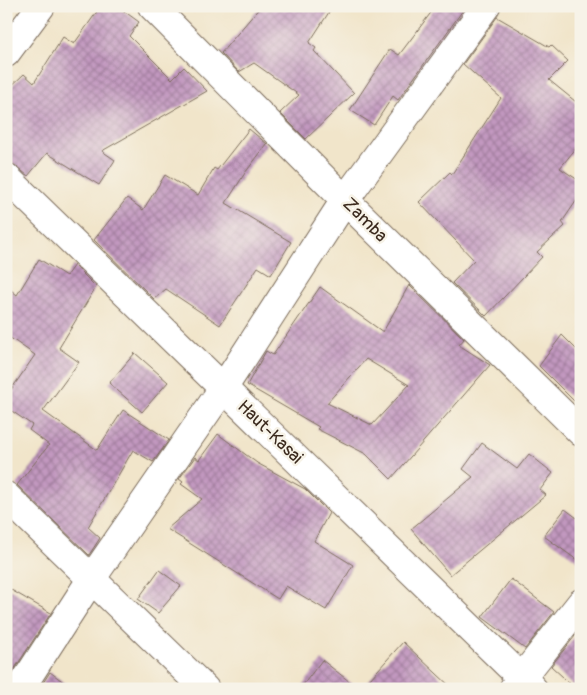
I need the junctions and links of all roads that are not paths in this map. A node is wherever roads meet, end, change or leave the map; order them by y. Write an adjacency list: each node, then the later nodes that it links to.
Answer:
1 (41, 6): 4 (street)
2 (152, 6): 6 (street, Zamba)
3 (486, 6): 6 (street)
4 (6, 53)
5 (6, 177): 7 (street, Haut-Kasai)
6 (345, 200): 7 (street); 8 (street, Zamba)
7 (224, 387): 10 (street); 12 (street, Haut-Kasai)
8 (581, 432)
9 (6, 496): 10 (street)
10 (92, 578): 13 (street); 14 (street)
11 (581, 602): 12 (street)
12 (523, 686)
13 (20, 689)
14 (204, 689)

